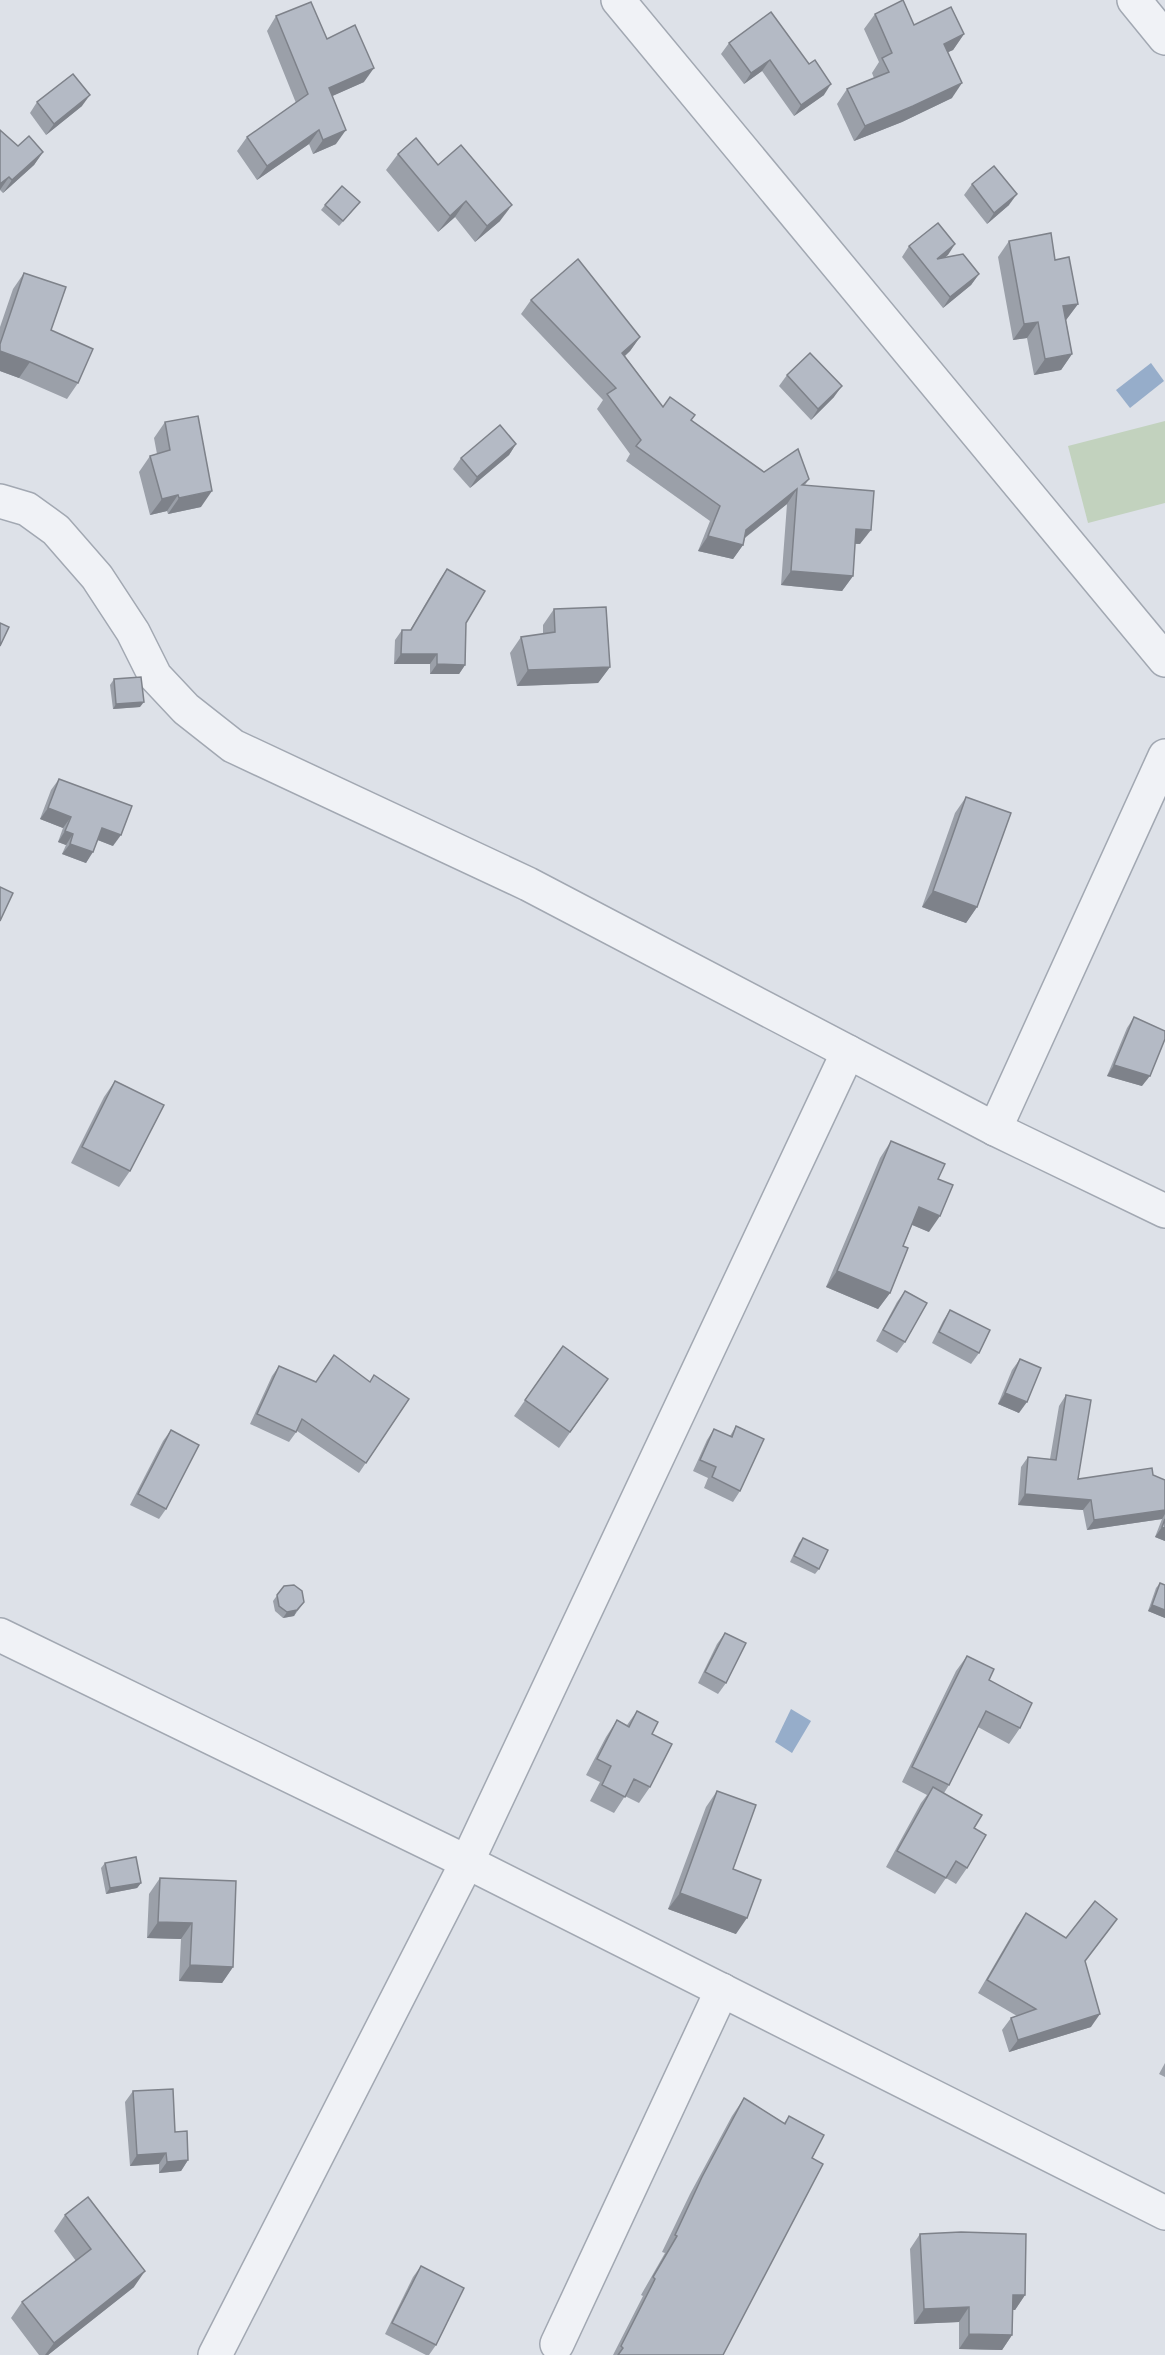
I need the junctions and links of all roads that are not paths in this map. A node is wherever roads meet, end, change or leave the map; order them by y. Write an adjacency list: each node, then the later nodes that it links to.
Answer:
1 (618, 0): 5 (street)
2 (1134, 0): 3 (street)
3 (1165, 38)
4 (0, 501): 7 (street)
5 (1165, 660)
6 (1165, 756): 8 (street)
7 (848, 1052): 8 (street); 11 (street)
8 (995, 1129): 9 (street)
9 (1165, 1211)
10 (0, 1635): 11 (street)
11 (467, 1862): 12 (street); 15 (street)
12 (722, 1990): 13 (street); 14 (street)
13 (1165, 2213)
14 (557, 2344)
15 (215, 2355)

